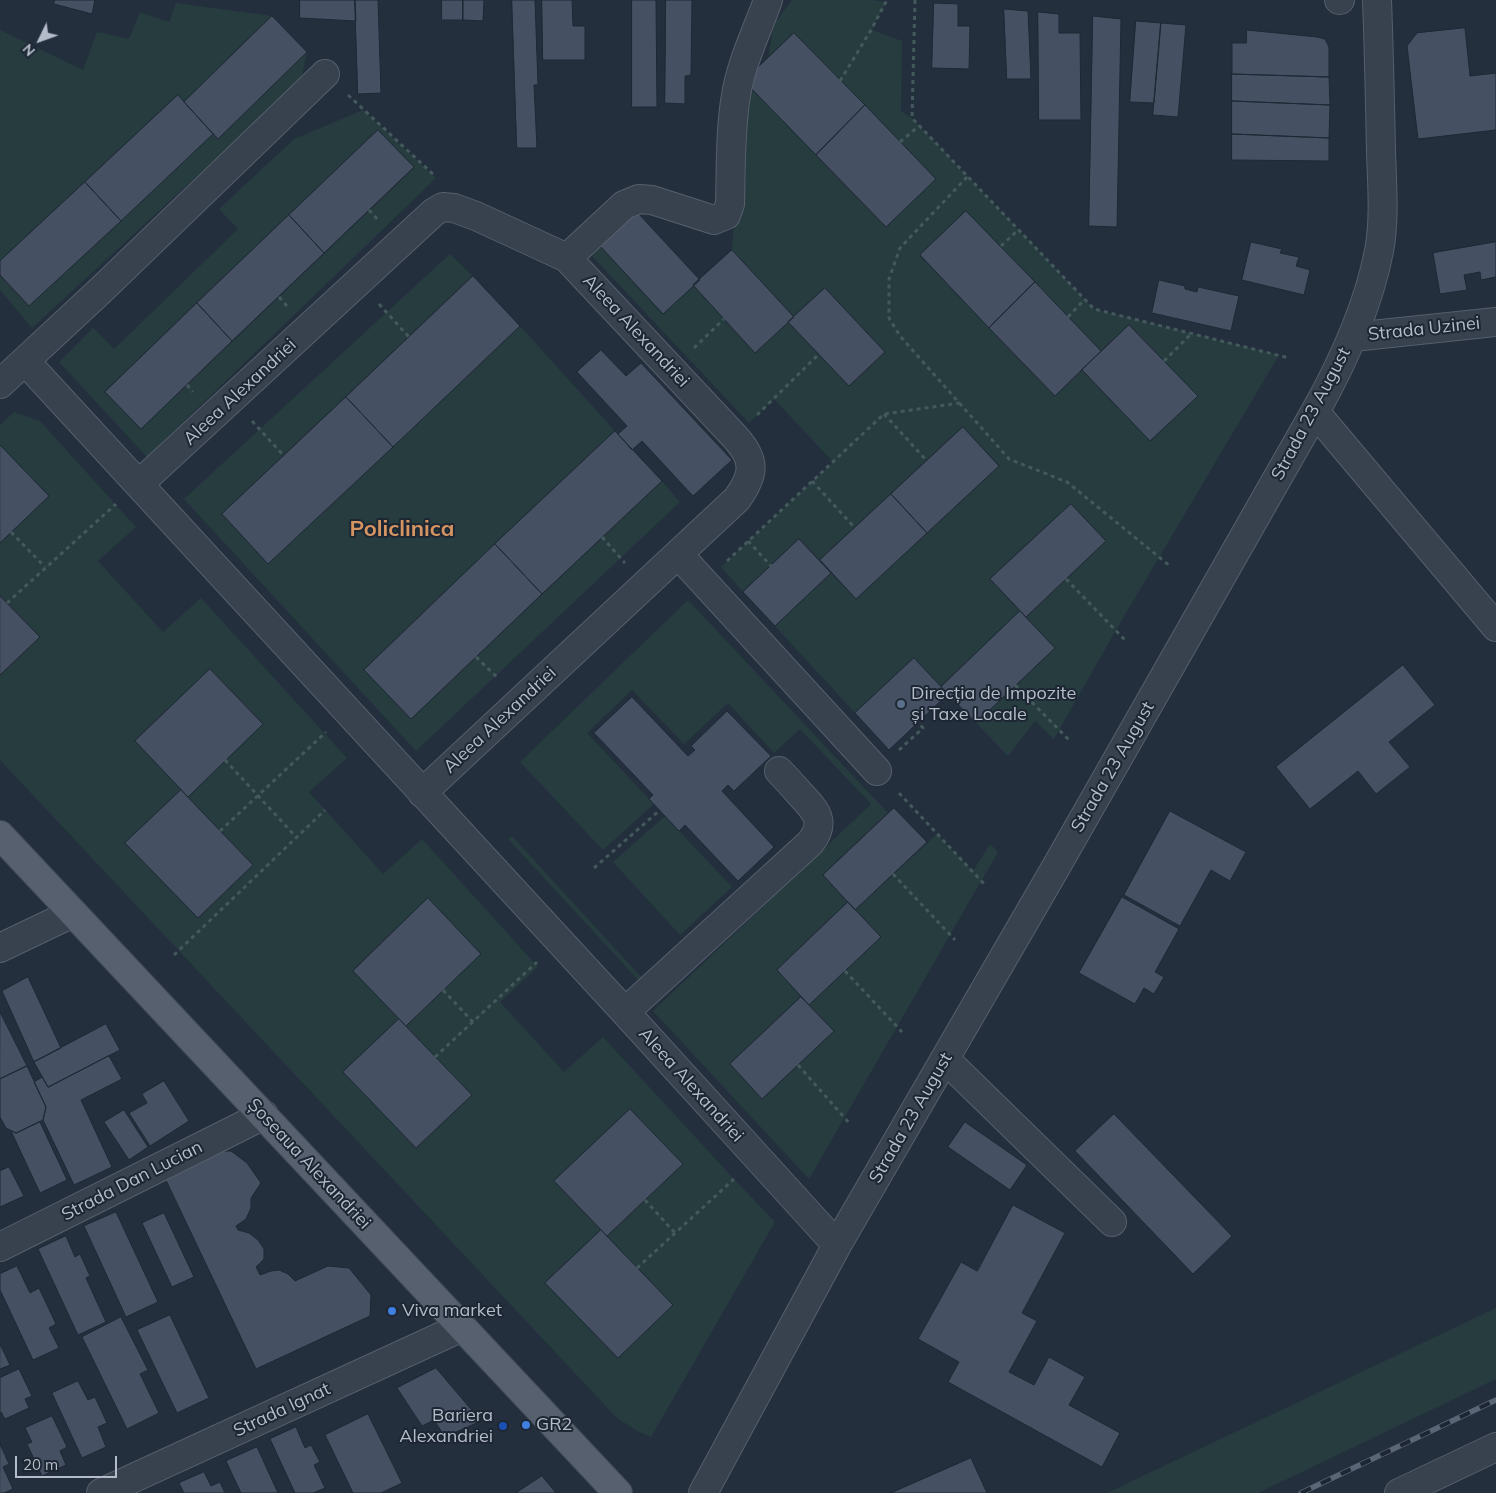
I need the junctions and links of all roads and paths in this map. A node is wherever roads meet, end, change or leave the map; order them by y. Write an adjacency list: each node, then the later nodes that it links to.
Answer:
1 (768, 0): 13 (street)
2 (887, 0): 6 (path)
3 (914, 0): 7 (path)
4 (1377, 0): 21 (street, Strada 23 August)
5 (325, 74): 10 (path); 25 (street)
6 (840, 81)
7 (919, 126): 8 (path); 9 (path)
8 (900, 142)
9 (968, 176): 11 (path); 29 (path)
10 (436, 178)
11 (1018, 230): 12 (path); 15 (path)
12 (1001, 246)
13 (567, 258): 14 (street, Aleea Alexandriei); 26 (street, Aleea Alexandriei)
14 (359, 282): 20 (path); 28 (street, Aleea Alexandriei)
15 (1084, 300): 16 (path); 19 (path)
16 (1068, 317)
17 (724, 319): 26 (path)
18 (1496, 322): 21 (street, Strada Uzinei)
19 (1192, 333): 23 (path); 24 (path)
20 (409, 337)
21 (1353, 337): 30 (street, Strada 23 August)
22 (819, 354): 32 (path)
23 (1289, 358)
24 (1164, 360)
25 (26, 361): 27 (street); 36 (street, Aleea Alexandriei)
26 (672, 369): 32 (street, Aleea Alexandriei)
27 (0, 384)
28 (232, 398): 33 (path); 36 (street, Aleea Alexandriei)
29 (960, 403): 31 (path); 42 (path)
30 (1315, 412): 47 (street); 77 (street, Strada 23 August)
31 (884, 414): 34 (path); 35 (path)
32 (735, 437): 40 (street, Aleea Alexandriei)
33 (284, 456)
34 (927, 461)
35 (812, 481): 37 (path); 39 (path)
36 (139, 484): 43 (path); 50 (street, Aleea Alexandriei)
37 (855, 528)
38 (11, 532): 43 (path)
39 (748, 541): 41 (path); 45 (path)
40 (678, 554): 45 (street); 56 (street, Aleea Alexandriei)
41 (771, 566)
42 (1170, 566)
43 (45, 568): 46 (path)
44 (1066, 579): 48 (path)
45 (705, 582): 55 (street)
46 (7, 603)
47 (1496, 626)
48 (1126, 641)
49 (1015, 685): 52 (path)
50 (348, 712): 56 (street, Aleea Alexandriei); 57 (path)
51 (918, 722): 55 (path)
52 (1069, 740)
53 (225, 760): 57 (path)
54 (779, 771): 73 (street)
55 (878, 771): 65 (path)
56 (422, 793): 68 (street, Aleea Alexandriei)
57 (257, 796): 60 (path); 62 (path)
58 (325, 810): 62 (path)
59 (660, 810): 63 (path)
60 (220, 831)
61 (0, 835): 66 (main road, Șoseaua Alexandriei)
62 (296, 838): 70 (path)
63 (594, 868)
64 (893, 874): 67 (path)
65 (986, 886)
66 (73, 913): 69 (street); 79 (main road, Șoseaua Alexandriei)
67 (955, 940)
68 (560, 941): 73 (street, Aleea Alexandriei); 74 (path)
69 (0, 948)
70 (174, 955)
71 (845, 972): 75 (path)
72 (443, 990): 74 (path)
73 (625, 1012): 81 (street, Aleea Alexandriei)
74 (473, 1022): 76 (path)
75 (902, 1032)
76 (435, 1057)
77 (945, 1059): 83 (street); 85 (street, Strada 23 August)
78 (798, 1065): 80 (path)
79 (264, 1115): 86 (street, Strada Dan Lucian); 88 (main road, Șoseaua Alexandriei)
80 (850, 1123)
81 (757, 1158): 84 (path); 85 (street, Aleea Alexandriei)
82 (645, 1200): 84 (path)
83 (1112, 1222)
84 (676, 1233): 87 (path)
85 (837, 1245): 93 (street, Strada 23 August)
86 (0, 1247)
87 (638, 1268)
88 (462, 1327): 91 (street, Strada Ignat); 92 (main road, Șoseaua Alexandriei)
89 (1496, 1447): 90 (street)
90 (1445, 1483): 94 (street)
91 (101, 1493)
92 (618, 1493)
93 (703, 1493)
94 (1399, 1493)

